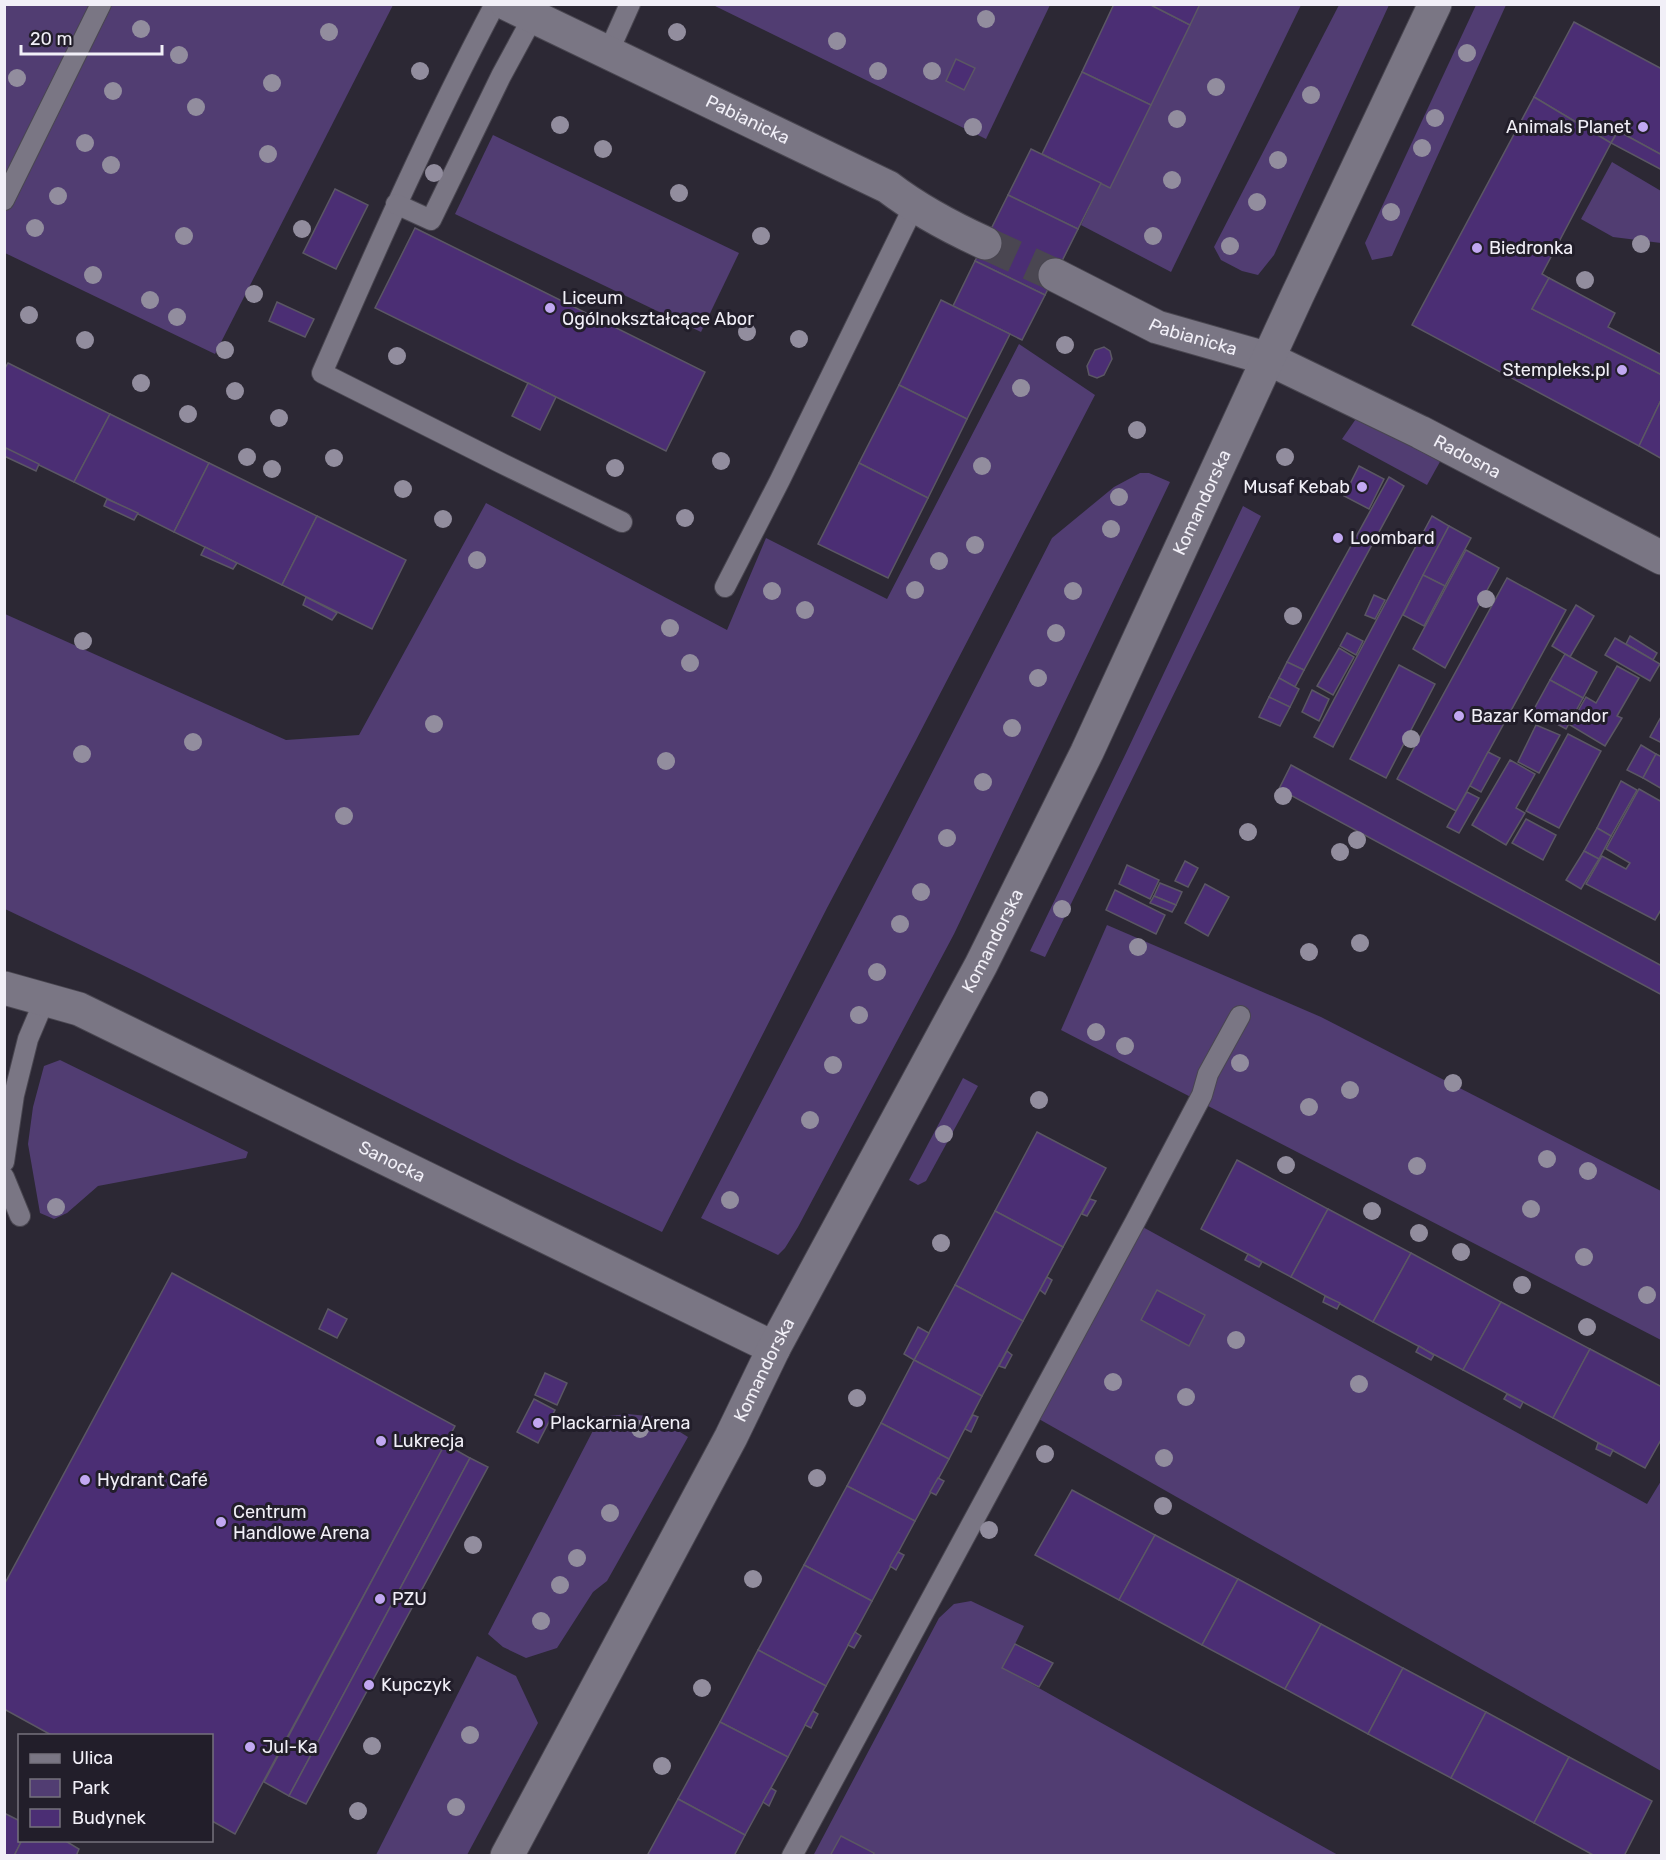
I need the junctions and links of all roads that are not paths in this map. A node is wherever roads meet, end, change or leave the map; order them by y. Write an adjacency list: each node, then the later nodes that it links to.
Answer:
1 (101, 4): 7 (lane)
2 (495, 4): 8 (lane)
3 (630, 4): 6 (lane)
4 (1435, 4): 12 (street, Komandorska)
5 (520, 11): 6 (street, Pabianicka); 8 (lane)
6 (608, 53): 9 (street, Pabianicka)
7 (4, 200)
8 (396, 204): 13 (lane)
9 (914, 206): 10 (street, Pabianicka); 15 (lane)
10 (985, 243)
11 (1055, 275): 12 (street, Pabianicka)
12 (1269, 359): 14 (street, Radosna); 22 (street, Komandorska)
13 (622, 522)
14 (1662, 558)
15 (725, 587)
16 (4, 988): 17 (street, Sanocka)
17 (45, 999): 19 (lane); 22 (street, Sanocka)
18 (1240, 1016): 24 (lane)
19 (4, 1162)
20 (4, 1177): 21 (lane)
21 (20, 1216)
22 (774, 1348): 23 (street, Komandorska)
23 (507, 1856)
24 (792, 1856)

